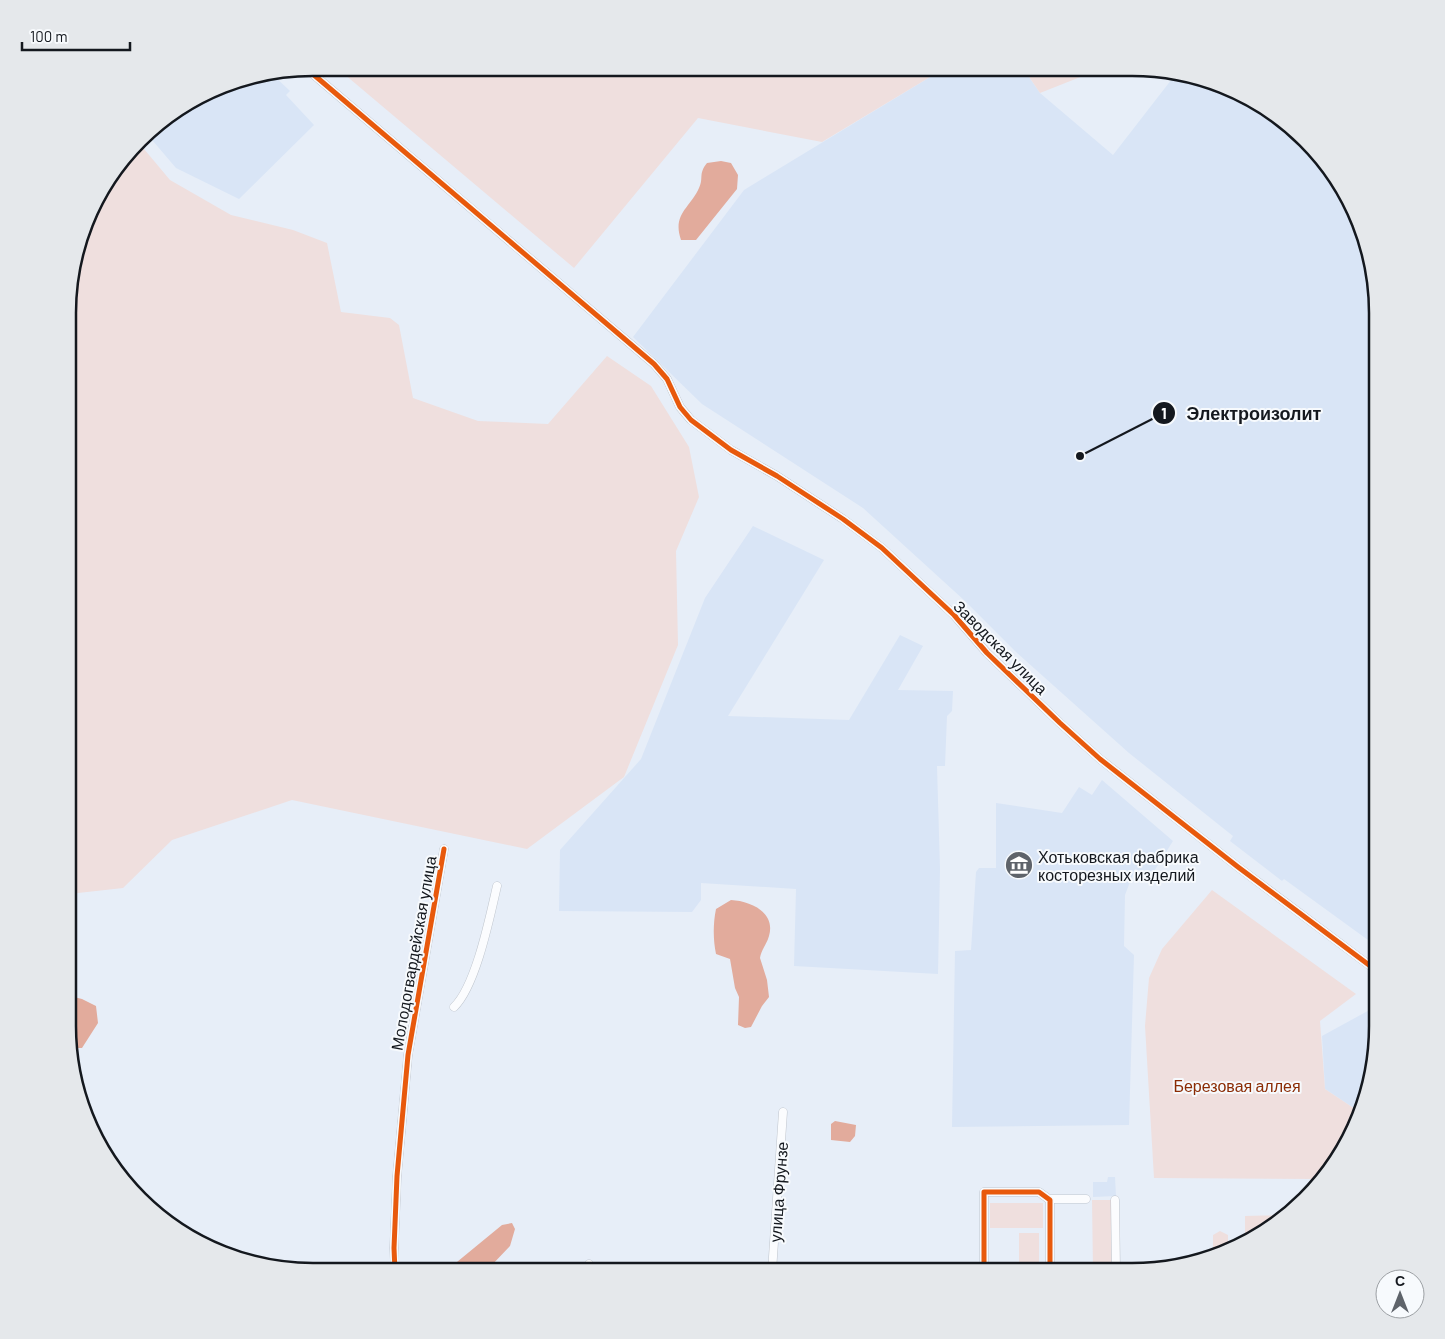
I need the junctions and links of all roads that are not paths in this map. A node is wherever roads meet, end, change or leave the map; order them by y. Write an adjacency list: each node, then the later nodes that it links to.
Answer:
1 (316, 76): 4 (street, Заводская улица)
2 (444, 849): 10 (street, Молодогвардейская улица)
3 (497, 886): 5 (street)
4 (1369, 964)
5 (454, 1007)
6 (783, 1112): 11 (street, улица Фрунзе)
7 (1086, 1198): 8 (street)
8 (1050, 1200): 12 (street); 13 (street)
9 (1115, 1200): 14 (street)
10 (395, 1263)
11 (773, 1263)
12 (984, 1263)
13 (1050, 1263)
14 (1116, 1263)

